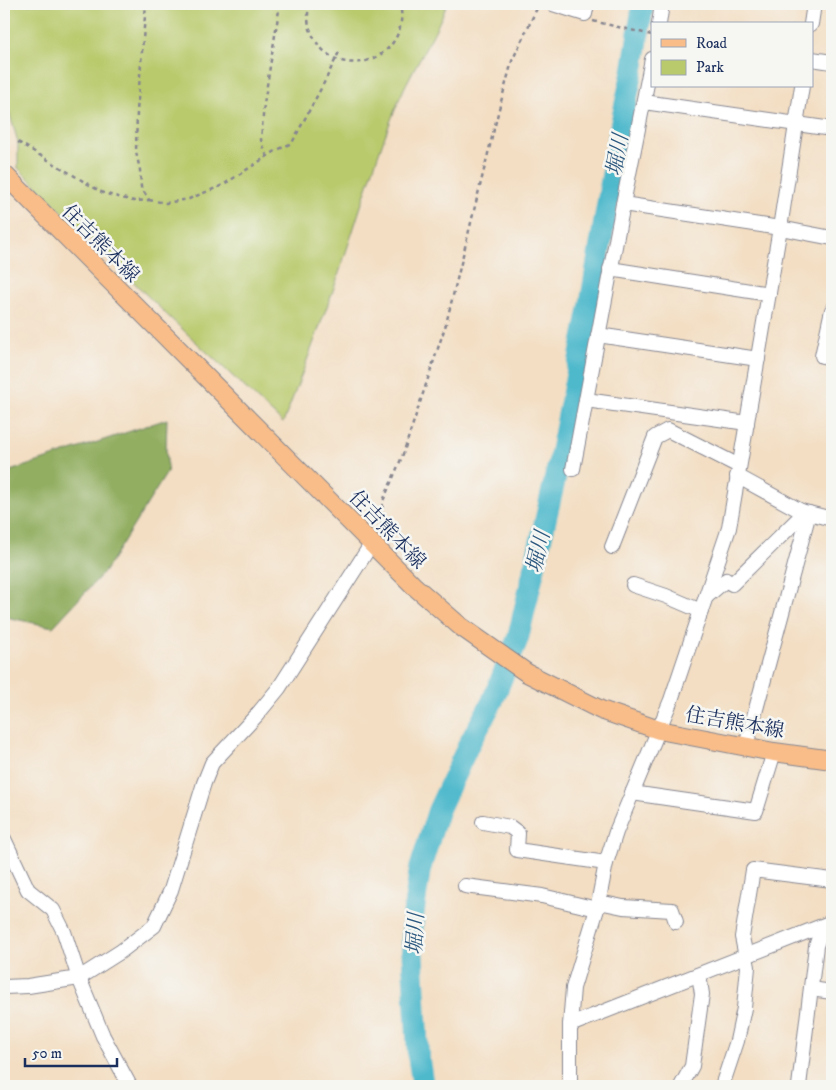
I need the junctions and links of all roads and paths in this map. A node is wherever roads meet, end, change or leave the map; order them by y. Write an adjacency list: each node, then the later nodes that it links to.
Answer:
1 (146, 4): 25 (path)
2 (280, 4): 23 (path)
3 (310, 4): 14 (path)
4 (400, 4): 14 (path)
5 (542, 4): 6 (street); 41 (path)
6 (587, 4)
7 (662, 4): 9 (street)
8 (814, 4): 10 (street)
9 (659, 22)
10 (811, 22)
11 (622, 29): 12 (path)
12 (651, 35)
13 (340, 50): 14 (path)
14 (335, 58): 23 (path)
15 (814, 59): 16 (street)
16 (832, 62)
17 (651, 64): 19 (street)
18 (802, 88): 20 (street)
19 (644, 102): 20 (street); 26 (street)
20 (796, 124): 21 (street); 27 (street)
21 (832, 129)
22 (18, 142): 25 (path)
23 (267, 157): 25 (path)
24 (4, 174): 41 (main road, 住吉熊本線)
25 (149, 200)
26 (623, 204): 27 (street); 29 (street)
27 (780, 228): 28 (street); 30 (street)
28 (832, 238)
29 (610, 269): 30 (street); 32 (street)
30 (769, 294): 34 (street)
31 (832, 310): 33 (street)
32 (598, 335): 34 (street); 35 (street)
33 (832, 358)
34 (758, 359): 36 (street)
35 (586, 400): 36 (street); 37 (street)
36 (747, 423): 38 (street)
37 (574, 469)
38 (738, 471): 39 (street); 42 (street); 44 (street)
39 (805, 512): 40 (street); 44 (street); 47 (street)
40 (832, 519)
41 (372, 543): 46 (main road, 住吉熊本線); 61 (street)
42 (612, 547)
43 (633, 584): 45 (street)
44 (706, 598): 45 (street)
45 (701, 611): 46 (street)
46 (659, 730): 47 (main road, 住吉熊本線); 50 (street)
47 (746, 746): 48 (main road, 住吉熊本線)
48 (774, 752): 49 (main road, 住吉熊本線); 50 (street)
49 (832, 760)
50 (632, 793): 53 (street)
51 (483, 822): 53 (street)
52 (4, 839): 61 (street)
53 (606, 863): 56 (street)
54 (832, 880): 59 (street)
55 (465, 886): 56 (street)
56 (598, 905): 57 (street); 65 (street)
57 (676, 922)
58 (829, 925): 59 (street); 63 (street)
59 (746, 956): 60 (street); 69 (street)
60 (699, 975): 65 (street); 68 (street)
61 (79, 978): 62 (street); 66 (street)
62 (4, 986)
63 (811, 989): 64 (street); 70 (street)
64 (832, 992)
65 (570, 1025): 67 (street)
66 (130, 1086)
67 (570, 1086)
68 (681, 1086)
69 (722, 1086)
70 (800, 1086)

